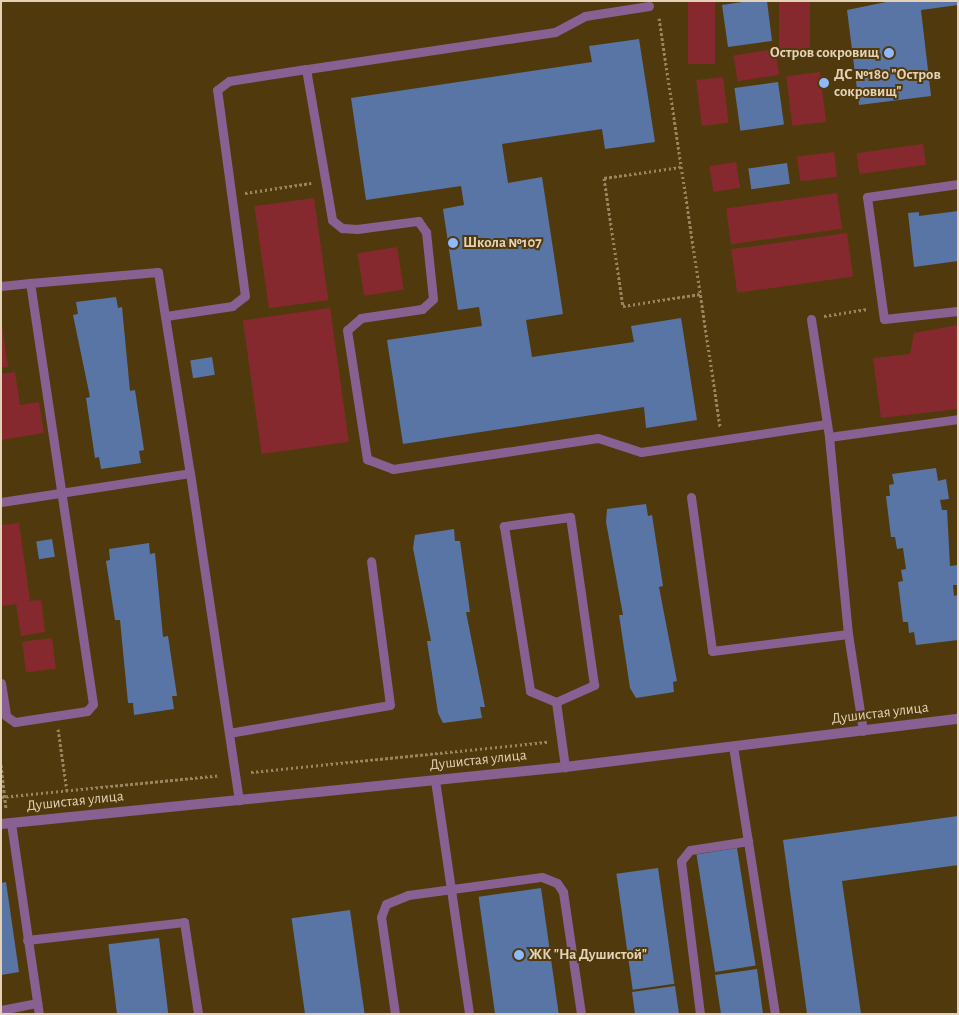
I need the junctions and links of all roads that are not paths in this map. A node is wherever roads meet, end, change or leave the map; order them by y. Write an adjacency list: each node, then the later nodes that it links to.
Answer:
1 (649, 6): 2 (lane)
2 (306, 69): 7 (lane); 10 (lane)
3 (958, 184): 6 (lane)
4 (30, 283): 5 (lane); 7 (lane); 13 (lane)
5 (1, 286)
6 (958, 310)
7 (166, 316): 12 (lane)
8 (811, 318): 10 (lane)
9 (958, 419): 11 (lane)
10 (827, 424): 11 (lane)
11 (830, 437): 17 (lane)
12 (190, 474): 13 (lane); 22 (lane)
13 (61, 493): 15 (lane); 18 (lane)
14 (691, 497): 17 (lane)
15 (1, 502)
16 (372, 561): 22 (lane)
17 (848, 634): 21 (lane)
18 (1, 683)
19 (556, 702): 19 (lane); 24 (lane)
20 (958, 719): 21 (street, Душистая улица)
21 (863, 731): 23 (street, Душистая улица)
22 (229, 732): 26 (lane)
23 (733, 746): 24 (street, Душистая улица); 28 (lane)
24 (565, 766): 25 (street, Душистая улица)
25 (435, 780): 26 (street, Душистая улица); 29 (lane)
26 (239, 800): 27 (street, Душистая улица)
27 (7, 823): 30 (lane)
28 (748, 841): 38 (lane); 39 (lane)
29 (452, 889): 35 (lane); 36 (lane); 37 (lane)
30 (28, 940): 31 (lane); 34 (lane)
31 (37, 1003): 32 (lane); 33 (lane)
32 (1, 1010)
33 (39, 1014)
34 (198, 1014)
35 (395, 1014)
36 (469, 1014)
37 (581, 1014)
38 (700, 1014)
39 (774, 1014)

